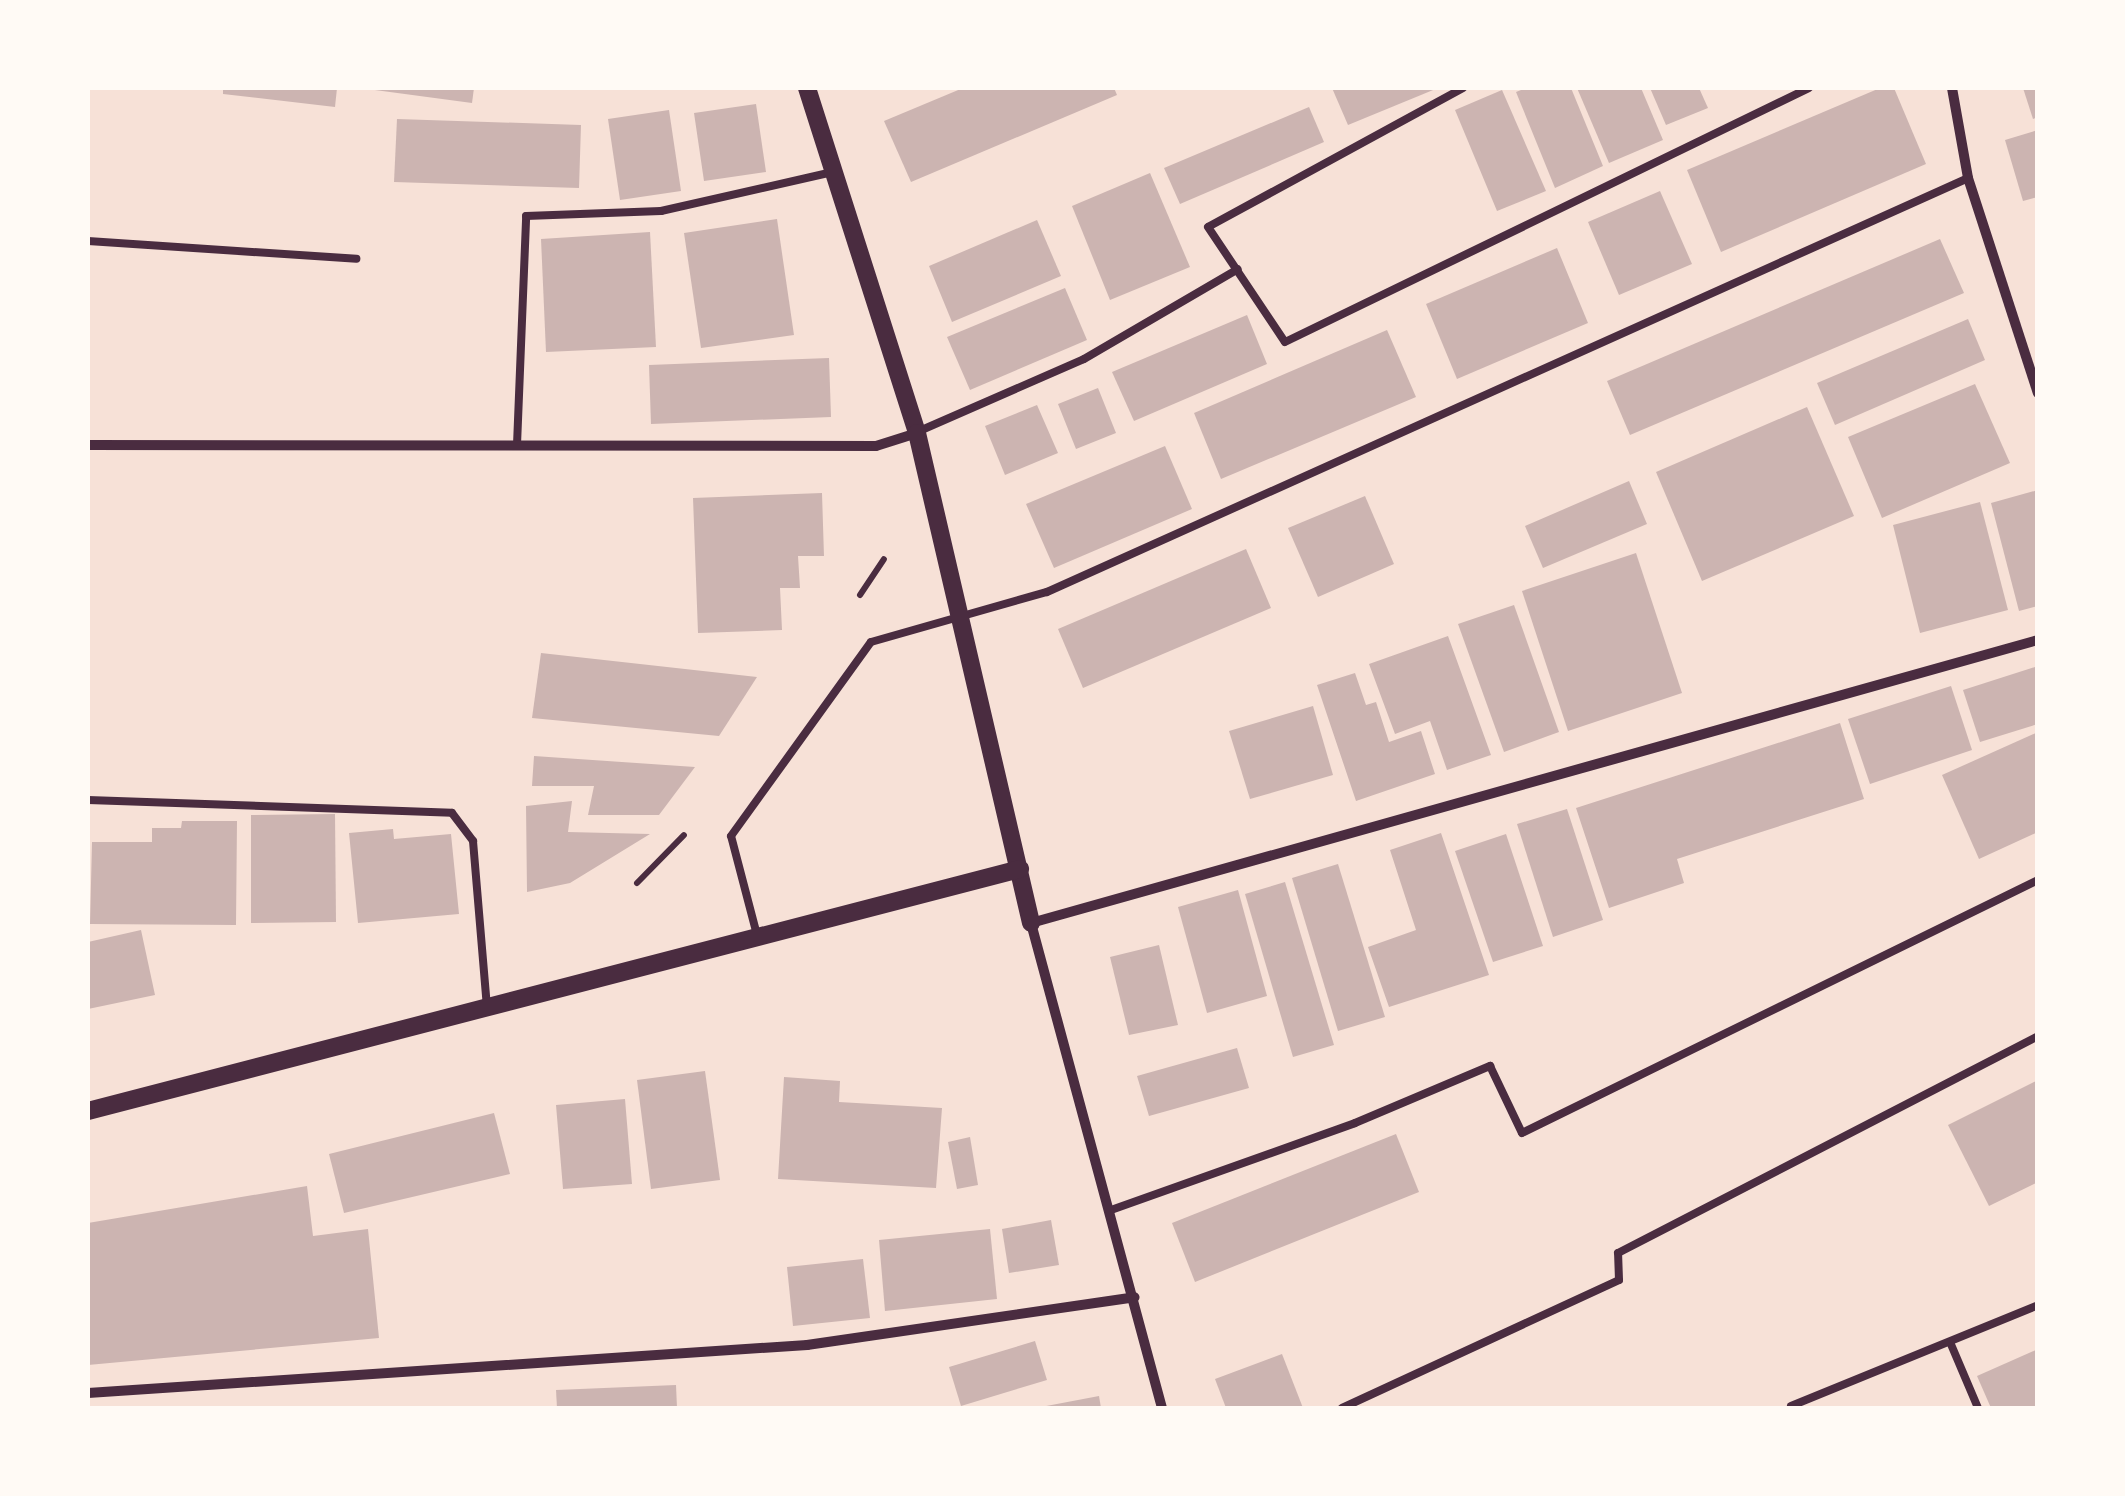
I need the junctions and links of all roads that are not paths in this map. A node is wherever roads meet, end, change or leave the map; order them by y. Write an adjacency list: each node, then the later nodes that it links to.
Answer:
1 (807, 88): 5 (street)
2 (1462, 88): 9 (lane)
3 (1809, 88): 9 (lane)
4 (1952, 88): 6 (street)
5 (837, 171): 11 (street); 12 (lane)
6 (1968, 178): 10 (street); 14 (lane)
7 (88, 241): 8 (lane)
8 (356, 258)
9 (1238, 269): 11 (lane)
10 (2038, 394)
11 (917, 432): 12 (street); 14 (street)
12 (518, 444): 13 (street)
13 (88, 445)
14 (964, 616): 17 (street); 20 (lane)
15 (2038, 640): 19 (street)
16 (88, 800): 21 (lane)
17 (1020, 869): 19 (street); 20 (street)
18 (2038, 880): 24 (lane)
19 (1031, 923): 24 (street)
20 (758, 940): 21 (street)
21 (488, 1008): 23 (street)
22 (2038, 1036): 31 (lane)
23 (88, 1111)
24 (1111, 1210): 25 (street)
25 (1135, 1296): 28 (street); 30 (street)
26 (2038, 1305): 27 (lane)
27 (1950, 1342): 29 (lane); 32 (lane)
28 (88, 1393)
29 (1792, 1406)
30 (1162, 1408)
31 (1342, 1408)
32 (1978, 1408)

